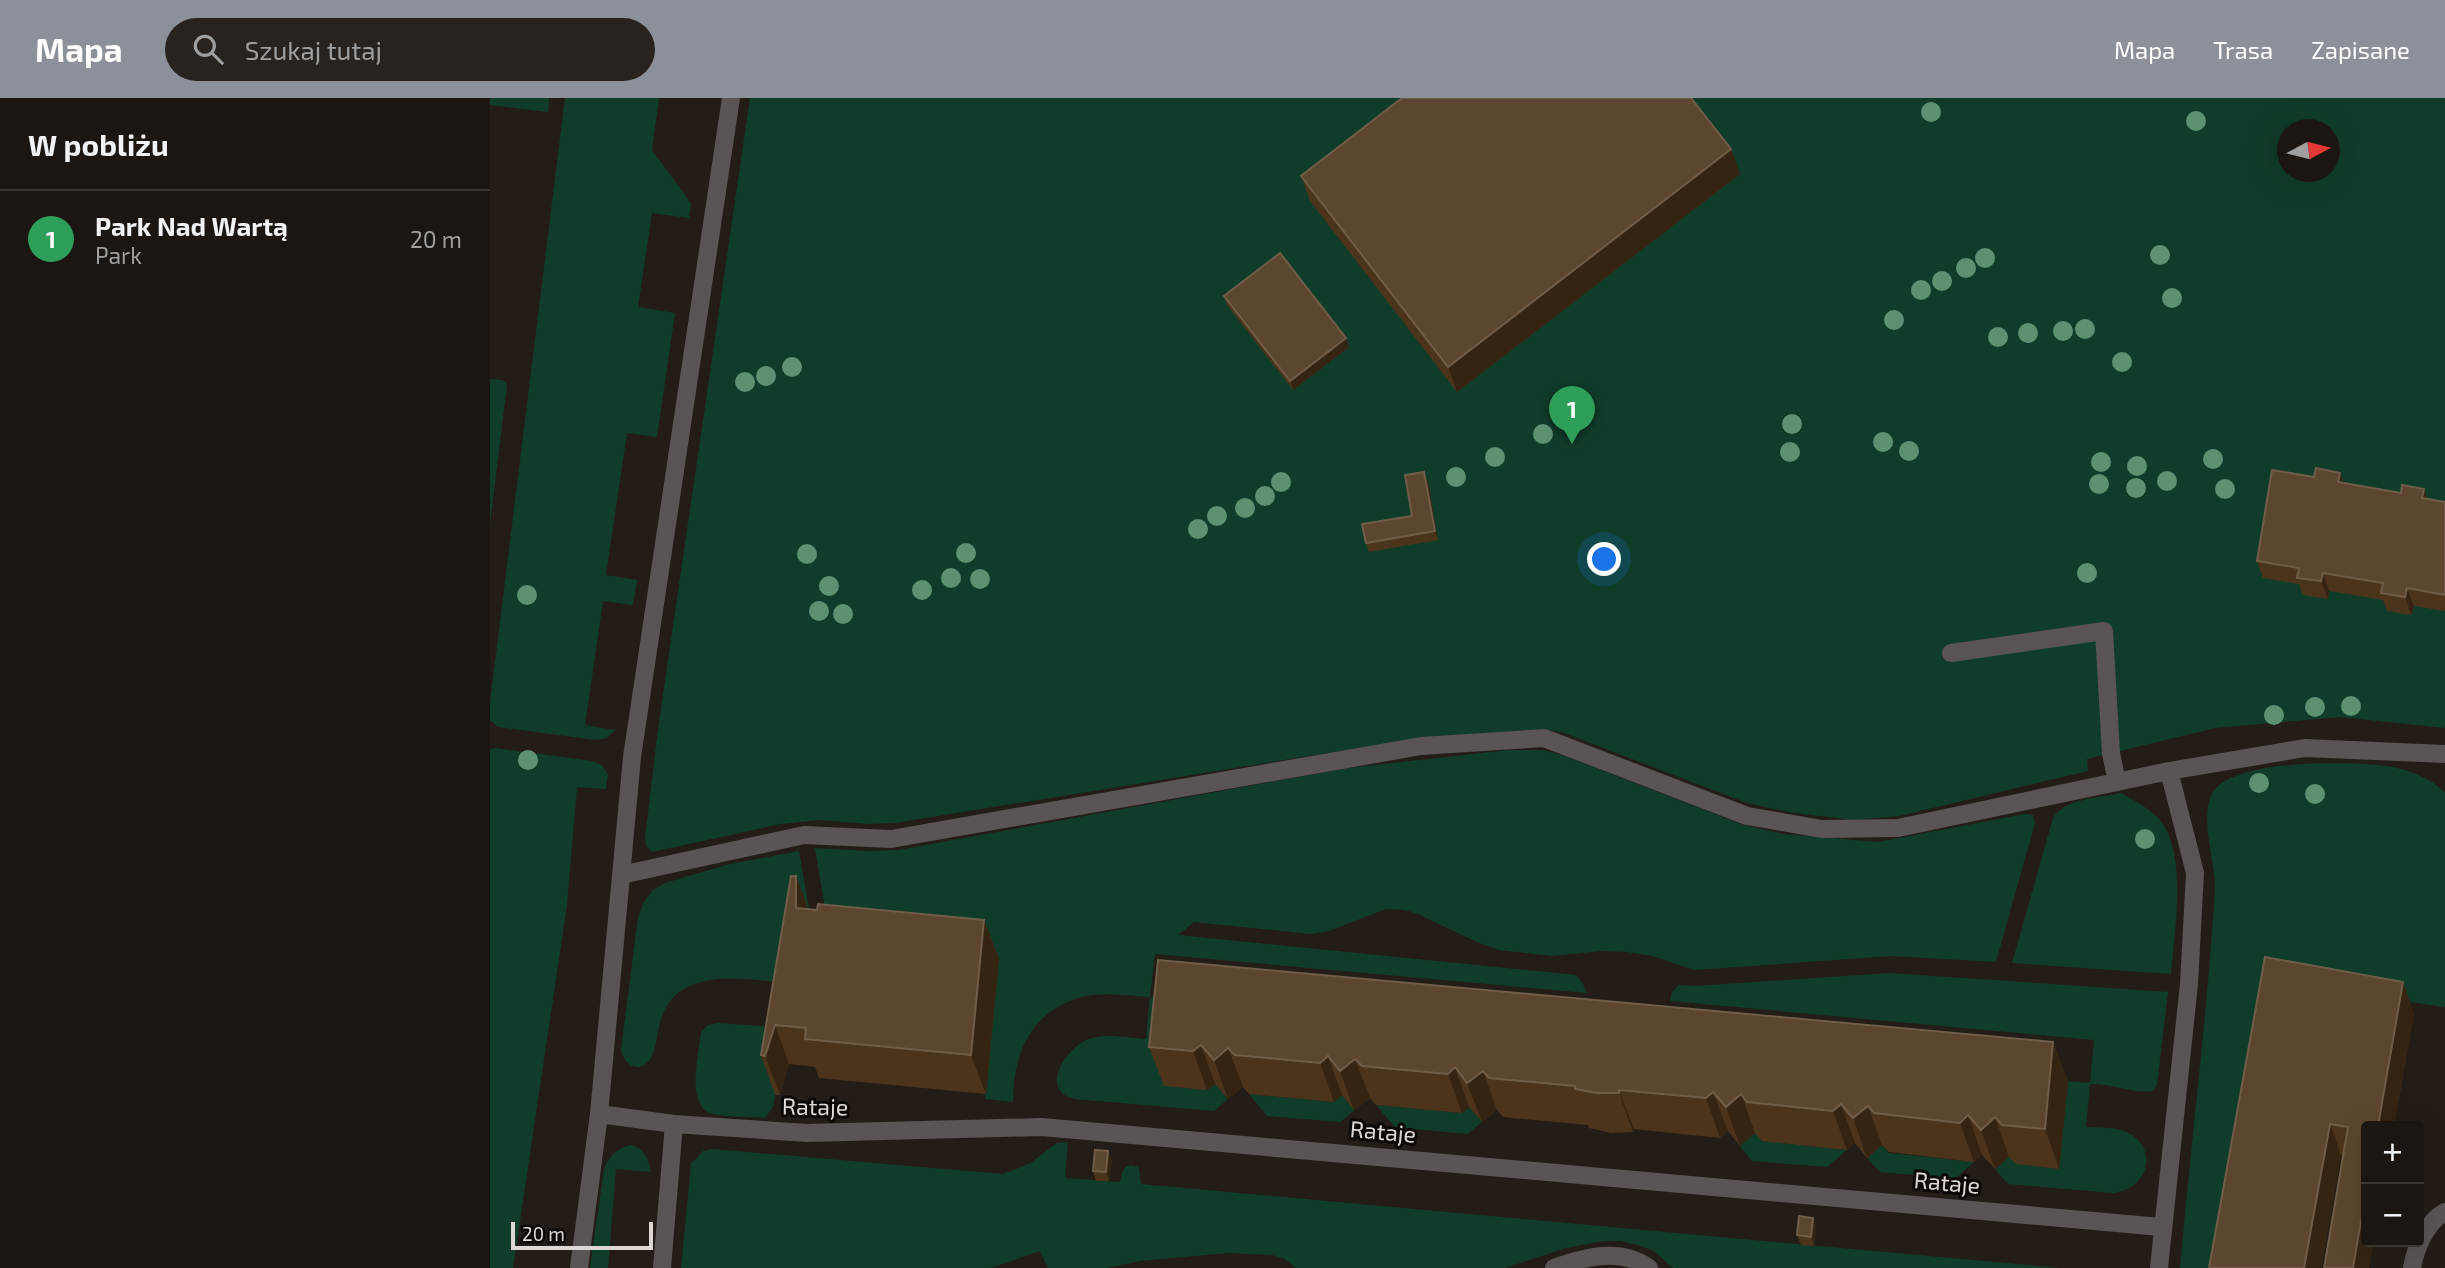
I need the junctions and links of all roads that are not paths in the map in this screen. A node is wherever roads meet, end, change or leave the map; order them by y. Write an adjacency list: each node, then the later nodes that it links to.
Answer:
1 (731, 98): 7 (street)
2 (1951, 653): 6 (street)
3 (2437, 753): 4 (street); 5 (street)
4 (2445, 769)
5 (2169, 771): 6 (street); 11 (street)
6 (2117, 782): 7 (street)
7 (621, 875): 8 (street)
8 (599, 1114): 9 (street, Rataje); 12 (street)
9 (674, 1124): 11 (street, Rataje); 13 (street)
10 (2445, 1213): 17 (street)
11 (2161, 1227): 16 (street)
12 (579, 1268)
13 (662, 1268)
14 (1554, 1268): 15 (street)
15 (1649, 1268)
16 (2159, 1268)
17 (2412, 1268)

